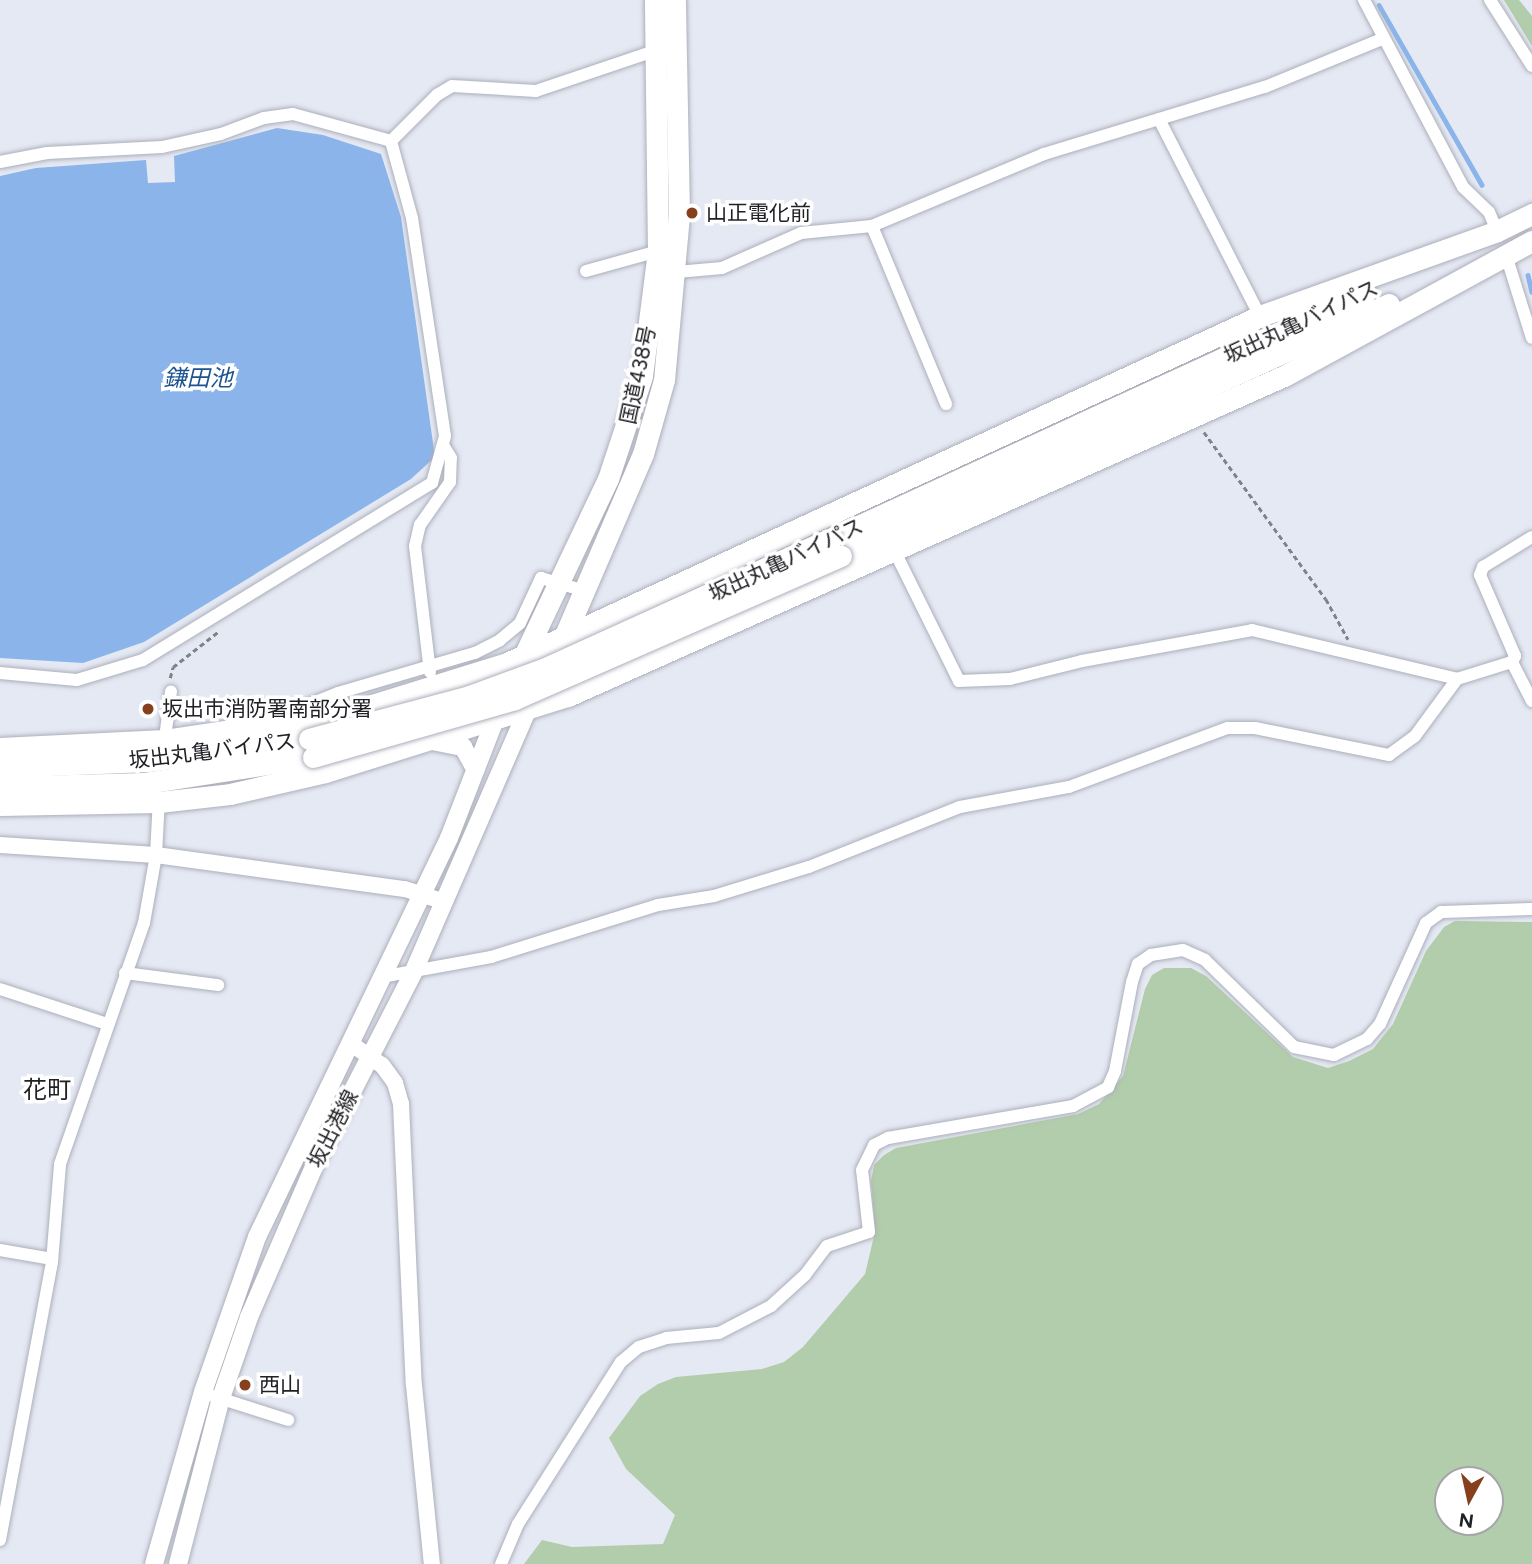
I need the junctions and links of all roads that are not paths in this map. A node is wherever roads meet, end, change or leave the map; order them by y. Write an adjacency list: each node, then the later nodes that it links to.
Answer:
1 (654, 0): 7 (highway, 国道438号)
2 (675, 0): 6 (highway, 国道438号)
3 (1364, 0): 5 (street)
4 (1490, 0): 8 (street)
5 (1382, 39): 9 (street); 14 (street)
6 (676, 43): 7 (street); 19 (highway, 国道438号)
7 (655, 51): 10 (street); 16 (highway, 国道438号)
8 (1532, 66)
9 (1159, 119): 13 (street); 20 (street)
10 (391, 141): 11 (street); 23 (street)
11 (0, 162)
12 (1532, 215): 14 (highway)
13 (872, 226): 19 (street); 22 (street)
14 (1497, 231): 20 (highway); 25 (highway, 坂出丸亀バイパス)
15 (1532, 240): 17 (highway)
16 (658, 251): 18 (street); 28 (highway, 国道438号)
17 (1505, 251): 21 (street); 25 (highway, 坂出丸亀バイパス); 26 (highway)
18 (586, 271)
19 (677, 272): 27 (highway, 国道438号)
20 (1260, 316): 30 (highway)
21 (1532, 338)
22 (946, 404)
23 (443, 445): 34 (street); 35 (street)
24 (1532, 537): 33 (street)
25 (837, 547): 45 (highway, 坂出丸亀バイパス, bridge)
26 (895, 552): 36 (street); 39 (highway)
27 (596, 564): 29 (highway, 国道438号); 30 (highway)
28 (561, 582): 29 (street); 32 (highway, 国道438号); 35 (street)
29 (585, 591): 31 (highway, 国道438号)
30 (616, 613): 31 (highway)
31 (564, 638): 32 (highway); 39 (highway, 国道438号)
32 (523, 655): 35 (highway); 41 (highway, 国道438号)
33 (1512, 662): 36 (street); 38 (street)
34 (0, 673)
35 (432, 677): 40 (street); 43 (highway)
36 (1457, 679): 57 (street)
37 (171, 691): 43 (street)
38 (1532, 701)
39 (528, 709): 41 (highway); 54 (main road, 坂出港線)
40 (283, 715)
41 (494, 722): 42 (highway); 47 (main road, 坂出港線)
42 (432, 741): 47 (main road); 49 (highway)
43 (164, 746): 44 (highway)
44 (0, 748)
45 (311, 748): 46 (highway, 坂出丸亀バイパス); 48 (highway, 坂出丸亀バイパス)
46 (0, 767)
47 (475, 770): 53 (main road, 坂出港線)
48 (0, 787)
49 (159, 798): 50 (highway); 52 (street)
50 (0, 805)
51 (0, 845): 52 (street)
52 (156, 855): 53 (street); 56 (street)
53 (421, 892): 54 (street); 58 (main road, 坂出港線)
54 (442, 901): 57 (main road, 坂出港線)
55 (1532, 909): 73 (street)
56 (125, 973): 59 (street); 61 (street)
57 (413, 973): 58 (street); 63 (main road, 坂出港線)
58 (381, 977): 62 (main road, 坂出港線)
59 (218, 985)
60 (0, 989): 61 (street)
61 (107, 1024): 65 (street)
62 (350, 1042): 63 (street); 66 (main road, 坂出港線)
63 (373, 1054): 67 (main road, 坂出港線); 72 (street)
64 (0, 1250): 65 (street)
65 (52, 1259): 69 (street)
66 (203, 1392): 67 (street); 70 (main road, 坂出港線)
67 (221, 1398): 68 (street); 71 (main road, 坂出港線)
68 (288, 1420)
69 (0, 1540)
70 (154, 1564)
71 (178, 1564)
72 (432, 1564)
73 (500, 1564)

